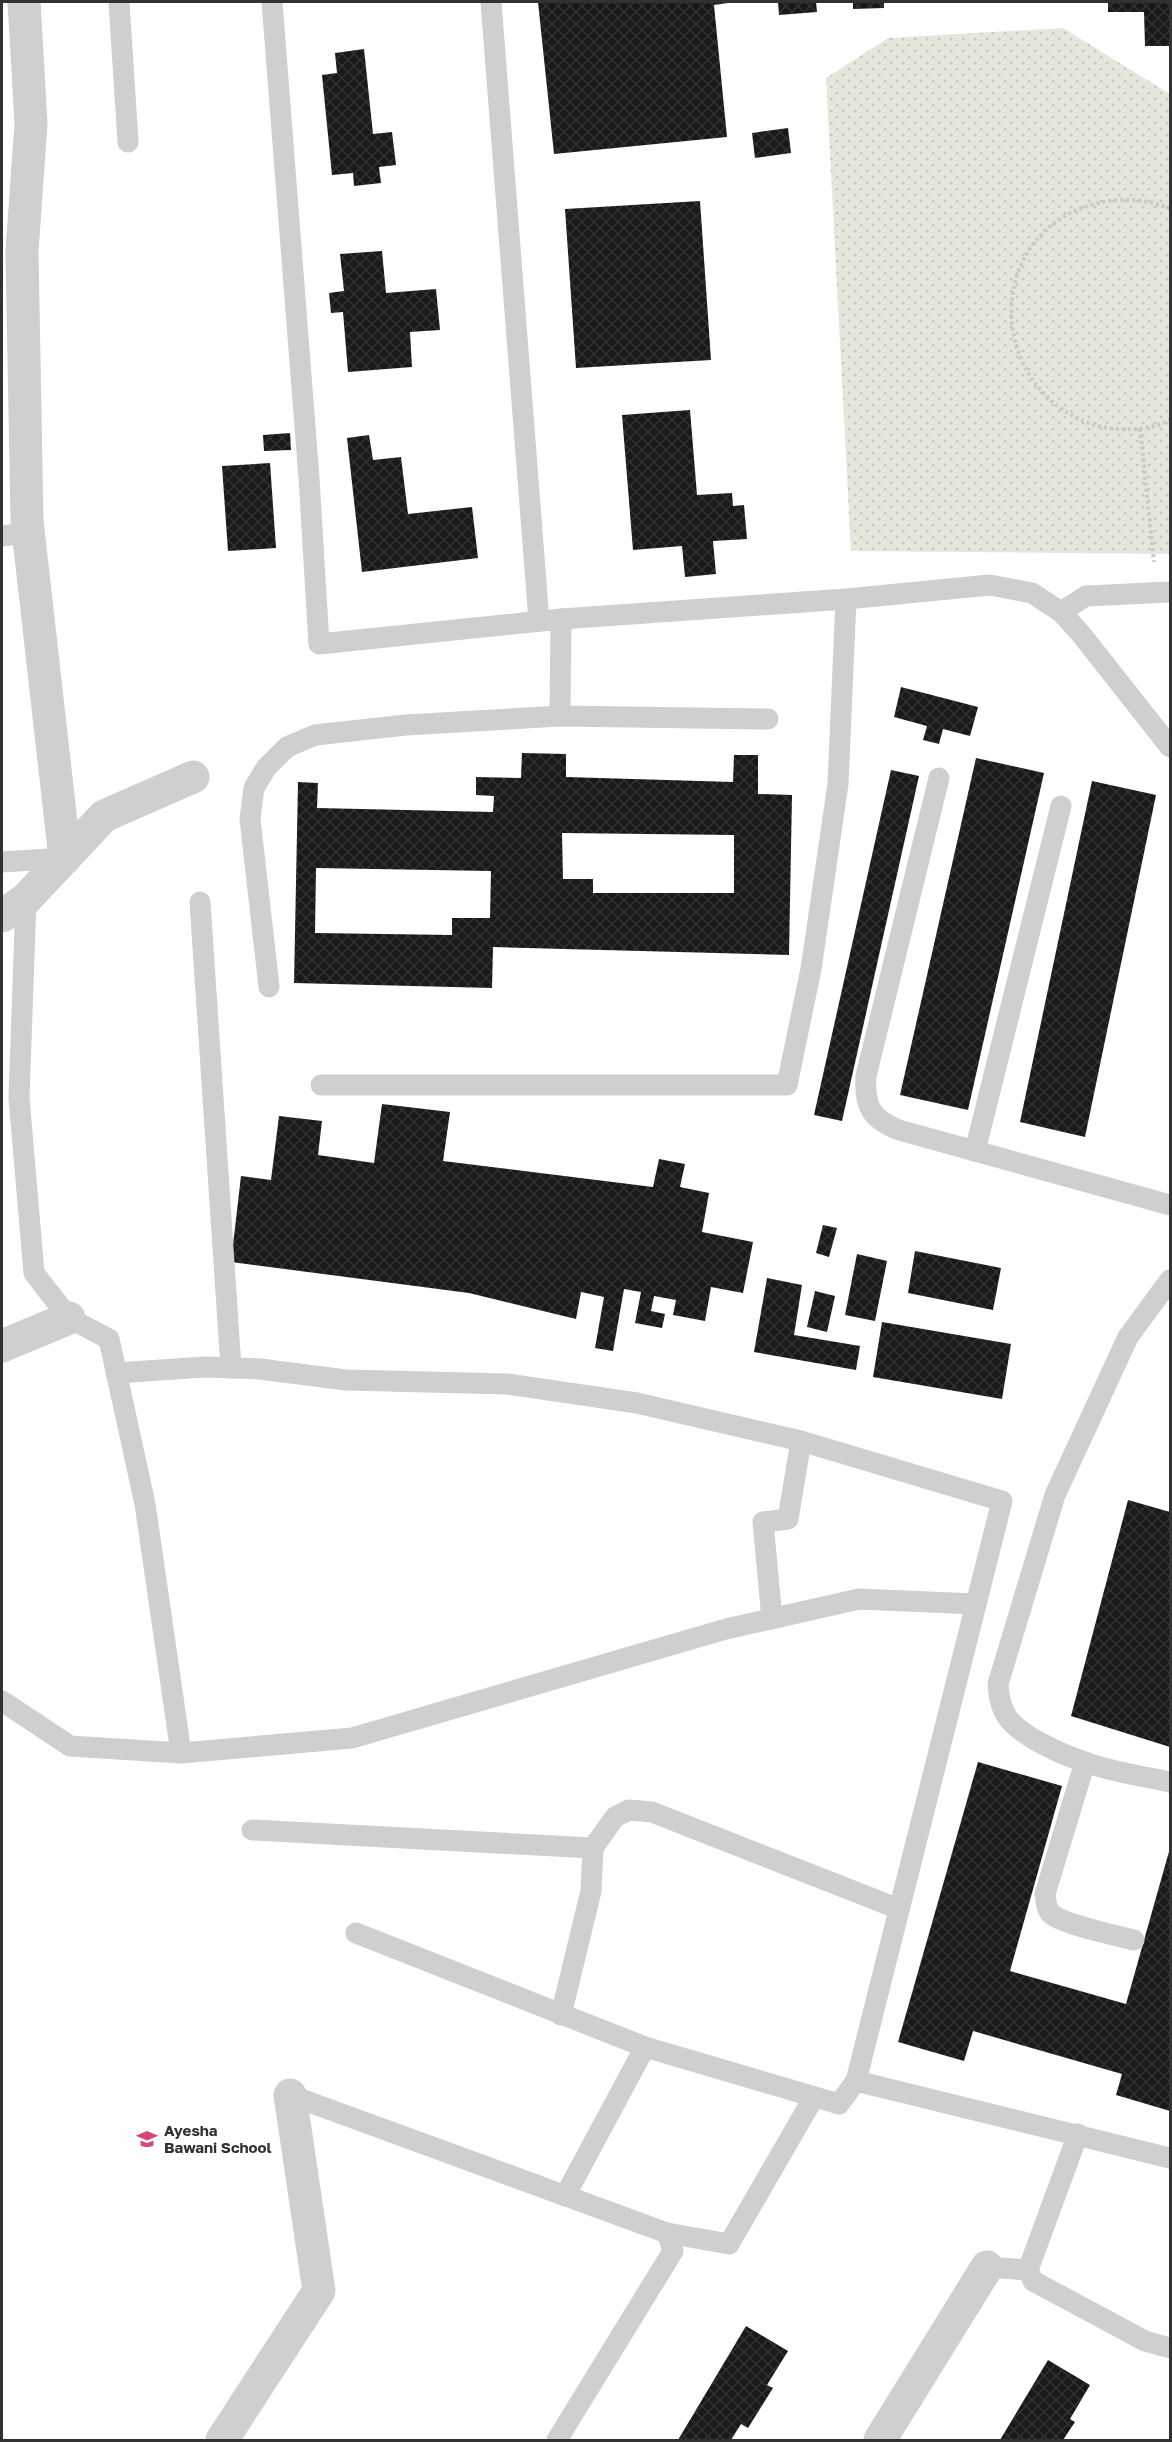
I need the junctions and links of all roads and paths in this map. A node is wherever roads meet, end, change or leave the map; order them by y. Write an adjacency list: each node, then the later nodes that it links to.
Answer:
1 (24, 2): 9 (street)
2 (119, 2): 5 (lane)
3 (272, 2): 14 (lane)
4 (491, 2): 14 (lane)
5 (128, 142)
6 (1170, 209): 8 (path)
7 (1170, 420): 8 (path)
8 (1140, 429): 10 (path)
9 (15, 534): 21 (street)
10 (1164, 592): 12 (lane)
11 (846, 599): 12 (lane); 13 (lane); 26 (lane)
12 (1061, 612): 17 (lane)
13 (561, 619): 14 (lane); 15 (lane)
14 (538, 621)
15 (560, 716): 16 (lane); 25 (lane)
16 (768, 719)
17 (1170, 747)
18 (193, 777): 21 (street)
19 (939, 778): 27 (lane)
20 (1061, 806): 27 (lane)
21 (64, 858): 22 (lane); 24 (street)
22 (2, 862)
23 (200, 902): 32 (lane)
24 (14, 907): 30 (lane)
25 (269, 987)
26 (321, 1085)
27 (975, 1151): 28 (lane)
28 (1170, 1205)
29 (1170, 1280): 39 (lane)
30 (69, 1318): 31 (street); 33 (lane)
31 (2, 1346)
32 (231, 1368): 33 (lane); 34 (lane)
33 (116, 1373): 38 (lane)
34 (801, 1441): 35 (lane); 36 (lane)
35 (976, 1604): 36 (lane); 43 (lane)
36 (772, 1619): 38 (lane)
37 (2, 1701): 38 (lane)
38 (182, 1753)
39 (1085, 1762): 40 (lane); 45 (lane)
40 (1170, 1782)
41 (252, 1830): 42 (lane)
42 (593, 1848): 43 (lane); 46 (lane)
43 (899, 1909): 48 (lane)
44 (356, 1933): 46 (lane)
45 (1134, 1940)
46 (561, 2015): 47 (lane)
47 (645, 2048): 50 (lane); 53 (lane)
48 (856, 2081): 50 (lane); 51 (lane)
49 (290, 2095): 53 (lane); 58 (street)
50 (814, 2097): 54 (lane)
51 (1078, 2134): 52 (lane); 56 (lane)
52 (1170, 2158)
53 (564, 2196): 54 (lane)
54 (667, 2233): 59 (lane)
55 (987, 2267): 56 (lane); 60 (street)
56 (1028, 2270): 57 (lane)
57 (1170, 2348)
58 (222, 2440)
59 (557, 2440)
60 (880, 2440)

